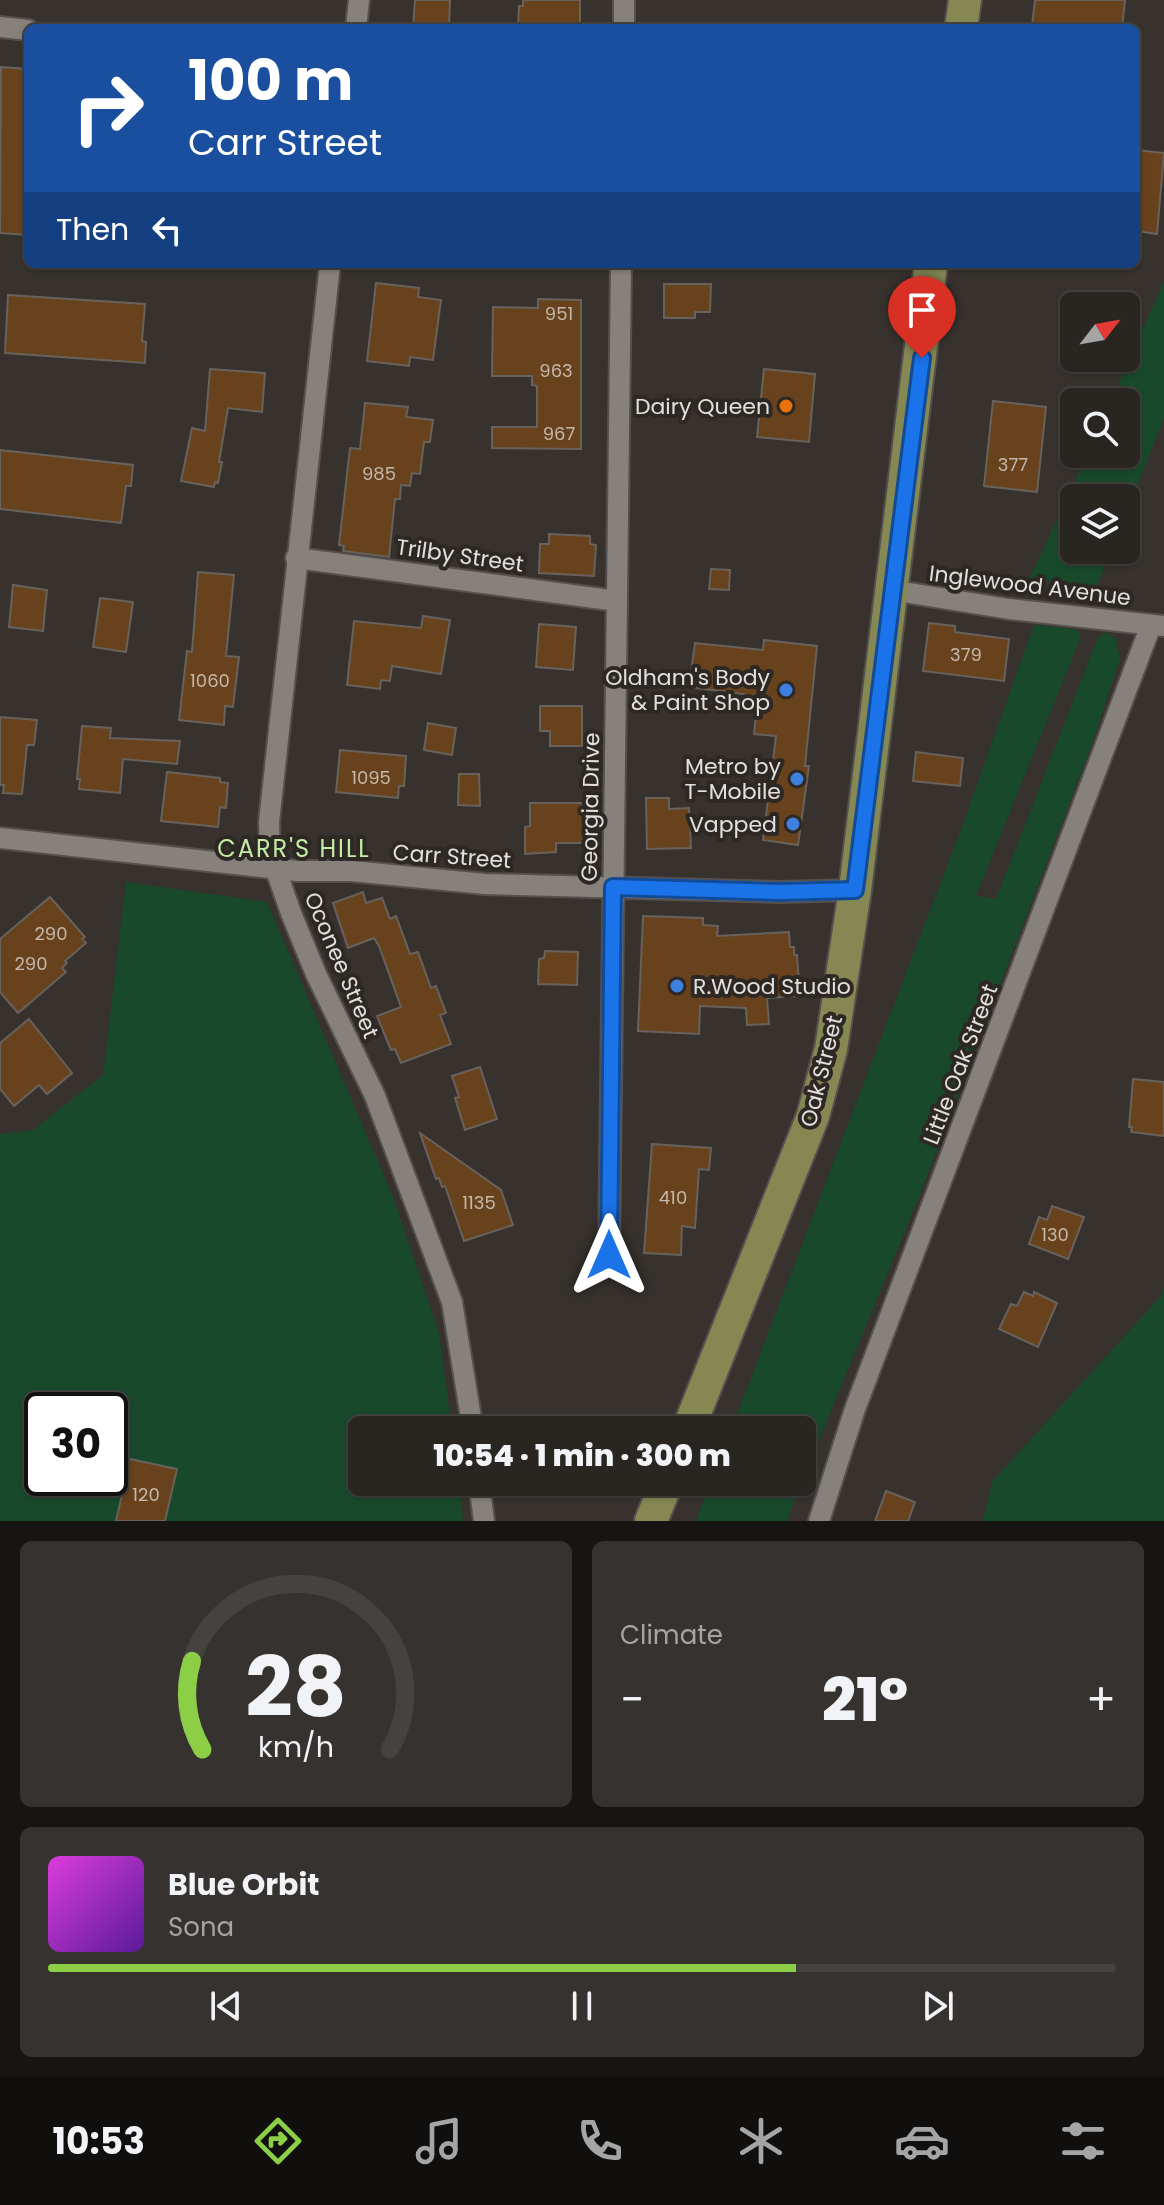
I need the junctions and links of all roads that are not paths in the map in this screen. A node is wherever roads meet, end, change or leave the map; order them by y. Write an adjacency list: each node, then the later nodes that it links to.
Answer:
1 (359, 0): 4 (street)
2 (624, 0): 5 (street)
3 (965, 0): 6 (main road)
4 (356, 24)
5 (624, 24)
6 (962, 24)
7 (0, 27): 8 (street)
8 (24, 30)
9 (330, 268): 12 (street, Oconee Street)
10 (621, 268): 14 (street, Georgia Drive)
11 (931, 268): 13 (main road, Oak Street)
12 (296, 558): 14 (street, Trilby Street); 17 (street, Oconee Street)
13 (891, 590): 15 (street, Inglewood Avenue); 19 (main road, Oak Street)
14 (617, 601): 18 (street, Georgia Drive)
15 (1158, 626): 27 (street, Little Oak Street)
16 (0, 838): 17 (street, Carr Street)
17 (276, 868): 18 (street, Carr Street); 21 (street, Oconee Street)
18 (613, 887): 19 (street, Carr Street); 20 (street, Georgia Drive)
19 (855, 890): 22 (main road, Oak Street)
20 (609, 1255)
21 (471, 1416)
22 (694, 1416)
23 (481, 1496): 25 (street)
24 (661, 1496): 26 (main road)
25 (484, 1521)
26 (651, 1521)
27 (819, 1521)

